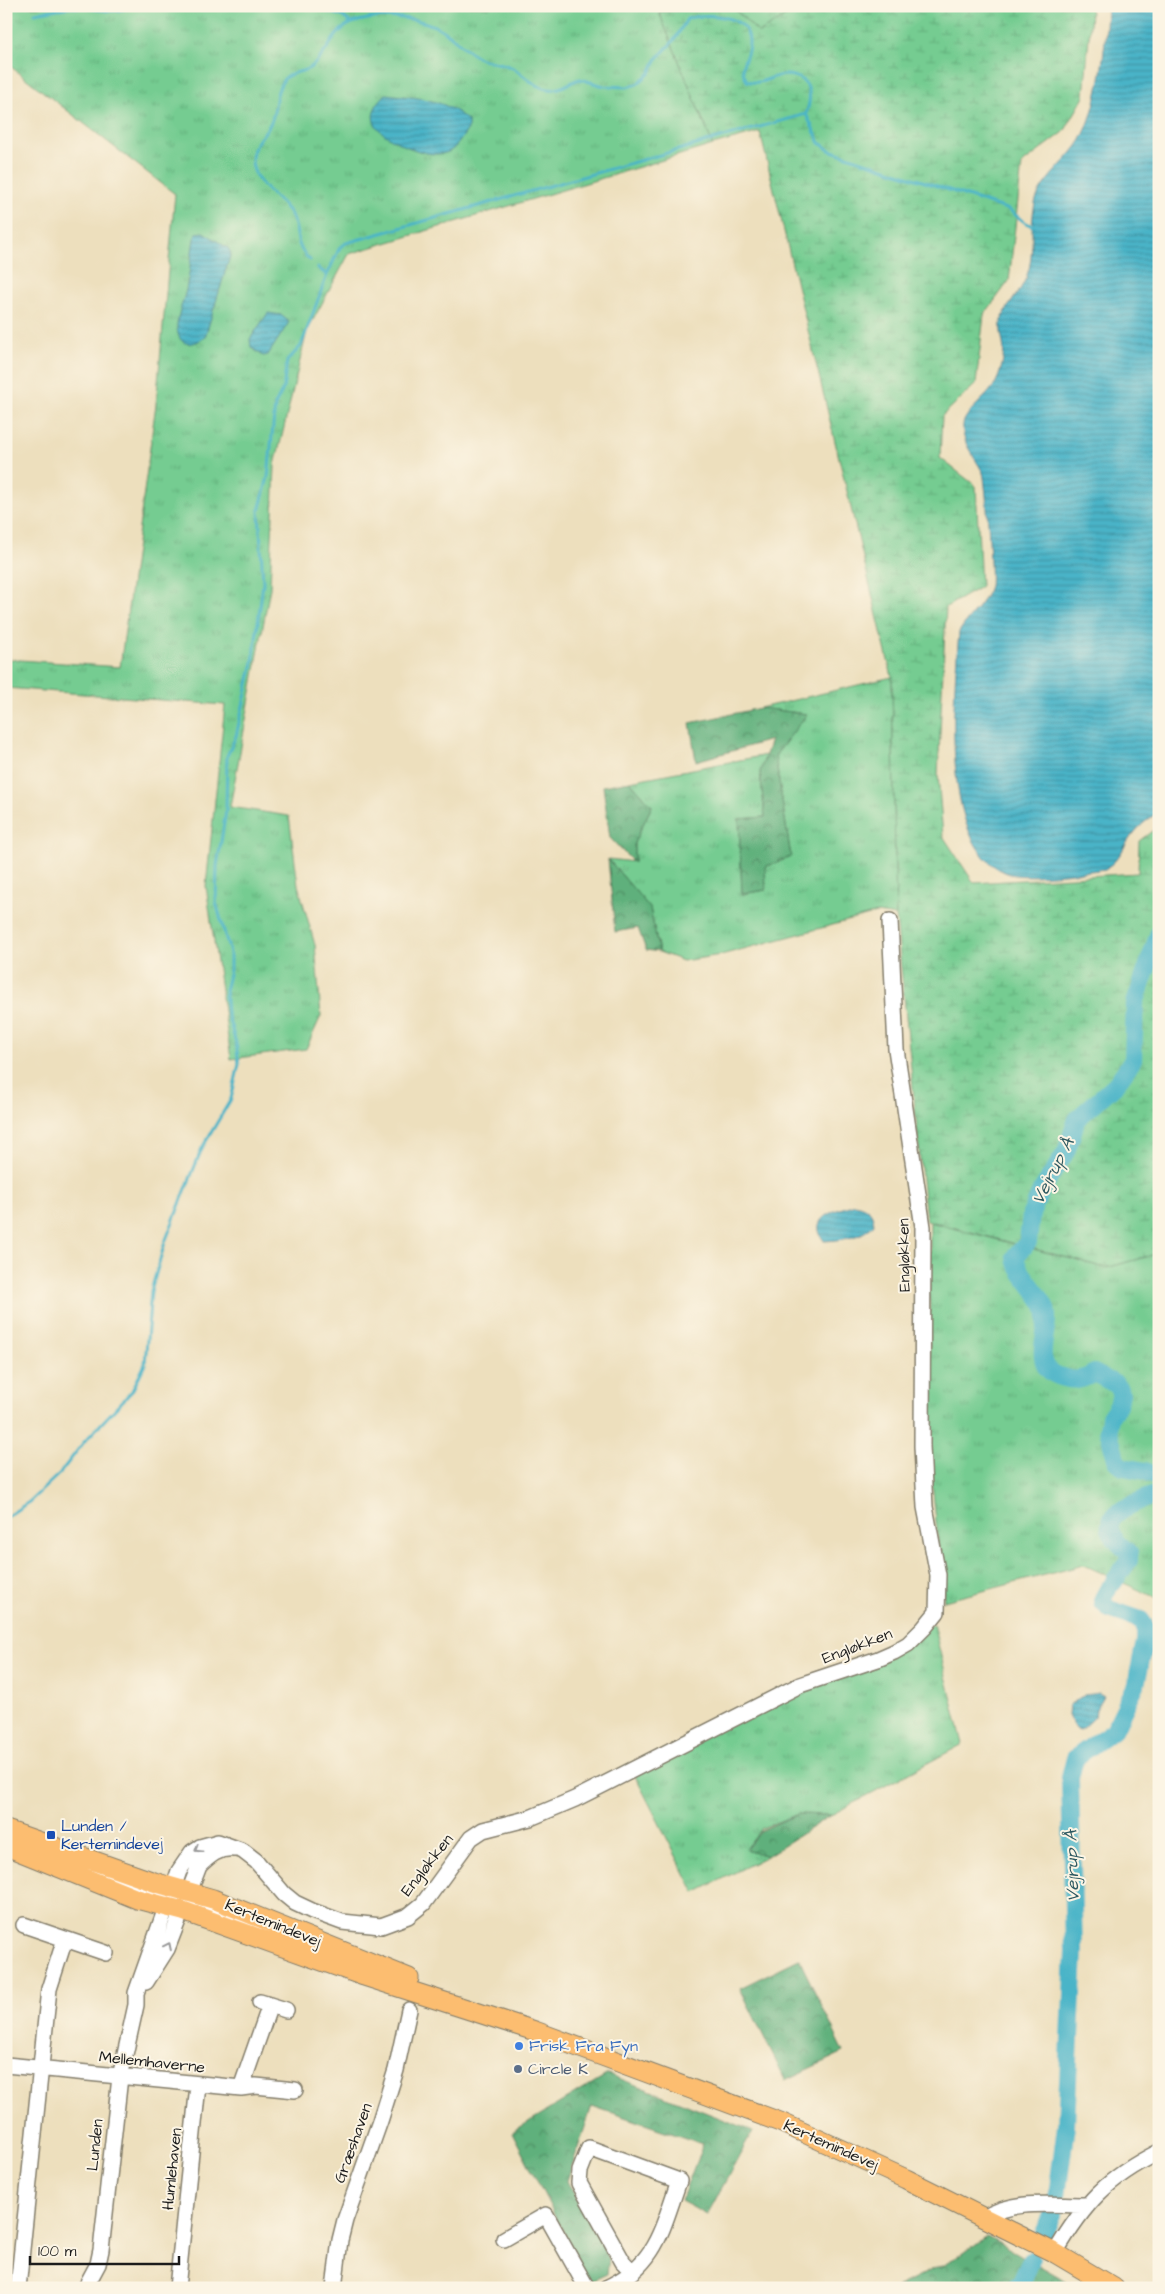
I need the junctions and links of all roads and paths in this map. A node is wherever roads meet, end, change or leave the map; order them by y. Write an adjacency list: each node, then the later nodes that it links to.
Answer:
1 (890, 921): 4 (street, Engløkken)
2 (6, 1830): 4 (main road, Kertemindevej)
3 (6, 1844): 4 (main road, Kertemindevej)
4 (177, 1900): 10 (main road, Kertemindevej); 10 (main road, Kertemindevej); 13 (street, Lunden)
5 (24, 1925): 6 (street)
6 (66, 1939): 7 (street); 12 (street)
7 (106, 1953)
8 (286, 2010): 15 (street)
9 (409, 2010): 26 (street, Græshaven)
10 (535, 2031): 19 (main road, Kertemindevej)
11 (6, 2065): 12 (street, Mellemhaverne)
12 (40, 2068): 13 (street, Mellemhaverne); 23 (street)
13 (120, 2077): 14 (street, Mellemhaverne); 24 (street, Lunden)
14 (198, 2085): 15 (street, Mellemhaverne); 25 (street, Humlehaven)
15 (241, 2088): 16 (street, Mellemhaverne)
16 (295, 2090)
17 (1159, 2152): 18 (street)
18 (1085, 2206): 19 (street); 21 (street)
19 (984, 2218): 21 (main road, Kertemindevej)
20 (504, 2240): 27 (street)
21 (1055, 2253): 29 (main road, Kertemindevej)
22 (633, 2272): 22 (street); 28 (street)
23 (18, 2288)
24 (85, 2288)
25 (177, 2288)
26 (334, 2288)
27 (588, 2288)
28 (606, 2288)
29 (1114, 2288)

